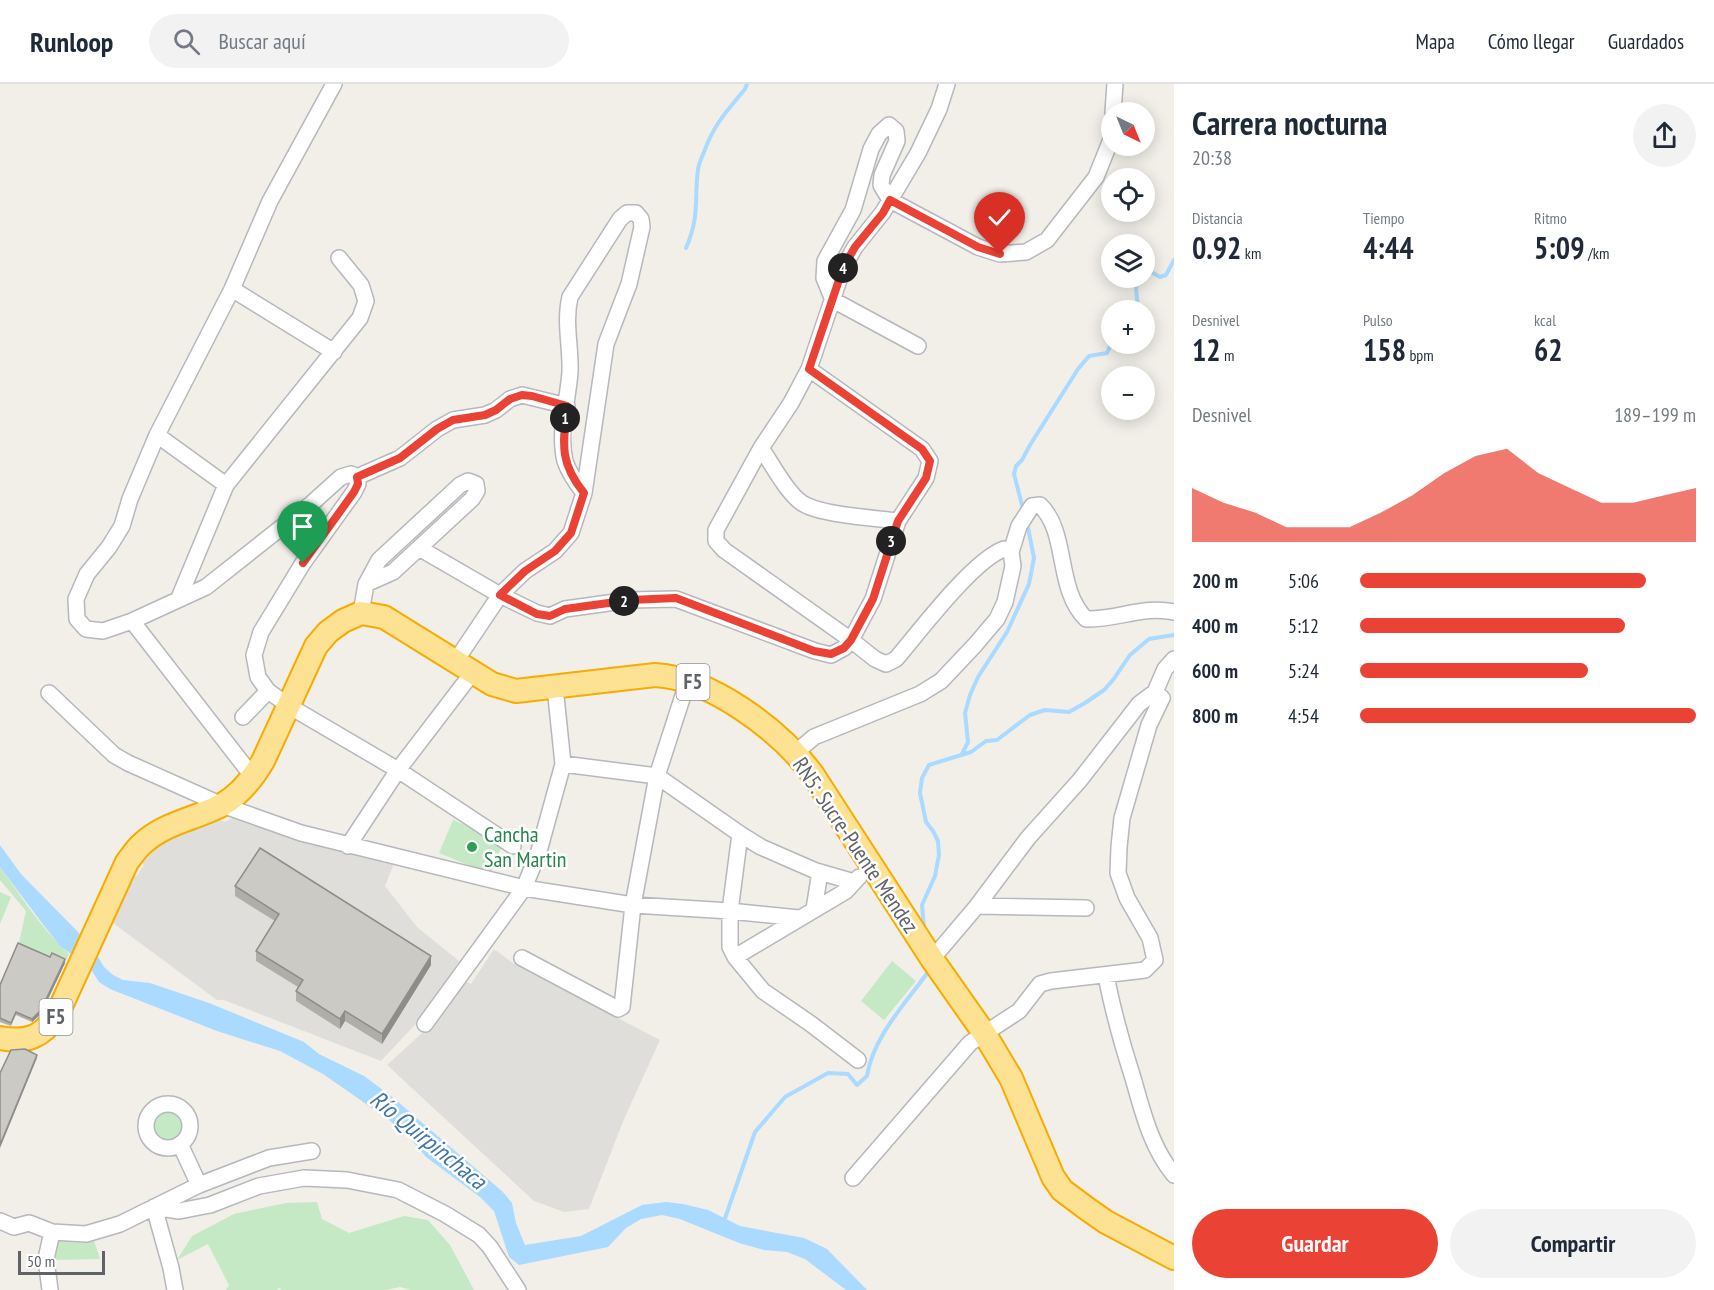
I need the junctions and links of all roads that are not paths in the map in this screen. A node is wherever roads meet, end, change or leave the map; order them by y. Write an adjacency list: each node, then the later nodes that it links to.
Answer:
1 (334, 84): 8 (street)
2 (947, 84): 6 (street)
3 (1115, 84): 4 (street)
4 (1114, 102)
5 (1104, 156): 6 (street)
6 (890, 200): 9 (street); 9 (street)
7 (339, 258): 11 (street)
8 (232, 289): 11 (street); 14 (street)
9 (833, 300): 10 (street); 12 (street)
10 (918, 346)
11 (334, 352): 17 (street)
12 (809, 369): 15 (street); 19 (street)
13 (567, 406): 16 (street); 18 (street); 18 (street)
14 (157, 435): 17 (street); 27 (street)
15 (761, 448): 19 (street); 28 (street)
16 (357, 477): 24 (street); 33 (street)
17 (226, 485): 24 (street)
18 (584, 493): 23 (street)
19 (898, 521): 28 (street)
20 (419, 548): 22 (street); 22 (street); 23 (street)
21 (1011, 552): 25 (street); 28 (street); 38 (street)
22 (366, 584): 26 (street)
23 (500, 595): 28 (street); 30 (street)
24 (179, 598): 27 (street)
25 (1174, 612)
26 (361, 613): 30 (highway, RN5: Sucre-Puente Mendez / F5); 36 (highway, F5)
27 (132, 621): 41 (street)
28 (851, 640)
29 (1174, 659): 34 (street)
30 (464, 667): 32 (highway, RN5: Sucre-Puente Mendez / F5); 40 (street)
31 (688, 680): 32 (highway, RN5: Sucre-Puente Mendez / F5); 38 (highway, RN5: Sucre-Puente Mendez / F5); 42 (street)
32 (555, 687): 39 (street)
33 (268, 690): 36 (street); 37 (street)
34 (1155, 692): 52 (street); 60 (street)
35 (49, 693): 43 (street)
36 (289, 706): 40 (street); 41 (highway, F5)
37 (243, 717)
38 (795, 753): 47 (highway, RN5: Sucre-Puente Mendez / F5)
39 (563, 764): 42 (street); 50 (street)
40 (398, 770): 45 (street); 46 (street)
41 (253, 777): 43 (highway, F5)
42 (657, 777): 44 (street); 51 (street)
43 (222, 804): 45 (street); 63 (highway, F5)
44 (740, 834): 48 (street); 55 (street)
45 (348, 846): 50 (street)
46 (513, 846)
47 (872, 864): 49 (street); 59 (highway, RN5: Sucre-Puente Mendez / F5)
48 (820, 872): 49 (street); 54 (street)
49 (854, 882): 54 (street)
50 (524, 888): 51 (street); 61 (street)
51 (633, 905): 55 (street); 58 (street)
52 (977, 906): 53 (street); 59 (street)
53 (1086, 908)
54 (814, 909): 56 (street)
55 (730, 911): 56 (street); 57 (street)
56 (799, 918): 57 (street)
57 (735, 957): 64 (street)
58 (522, 958)
59 (932, 959): 62 (highway, RN5: Sucre-Puente Mendez / F5)
60 (1107, 976): 62 (street); 67 (street)
61 (425, 1024)
62 (984, 1033): 68 (street); 73 (highway, RN5: Sucre-Puente Mendez / F5)
63 (0, 1038)
64 (858, 1060)
65 (180, 1144): 69 (street)
66 (312, 1151): 69 (street)
67 (1174, 1175)
68 (853, 1178)
69 (199, 1185): 70 (street)
70 (154, 1207): 72 (street); 75 (street); 76 (street)
71 (0, 1221): 72 (street)
72 (52, 1232): 74 (street)
73 (1174, 1258)
74 (50, 1290)
75 (175, 1290)
76 (518, 1290)

